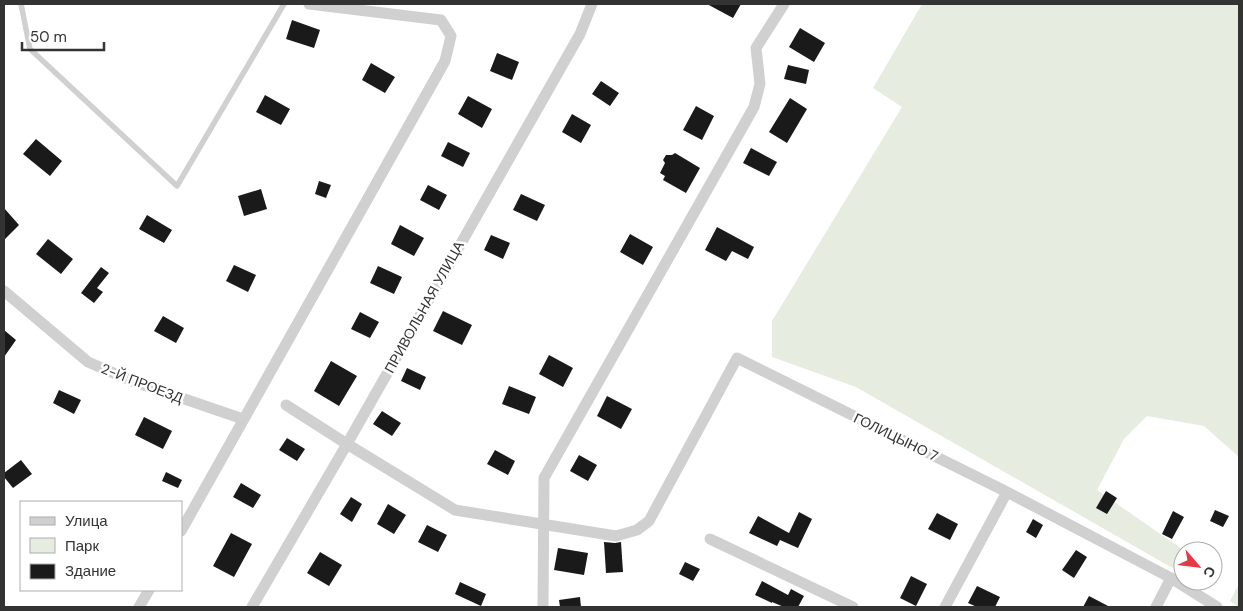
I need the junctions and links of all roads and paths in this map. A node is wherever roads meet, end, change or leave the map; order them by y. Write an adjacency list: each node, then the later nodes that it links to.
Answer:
1 (21, 4): 2 (lane)
2 (284, 4)
3 (309, 4): 8 (street)
4 (592, 4): 9 (street, ПРИВОЛЬНАЯ УЛИЦА)
5 (784, 4): 11 (street)
6 (4, 291): 8 (street, 2-Й ПРОЕЗД)
7 (286, 405): 9 (street)
8 (243, 419): 12 (street)
9 (347, 444): 11 (street); 16 (street, ПРИВОЛЬНАЯ УЛИЦА)
10 (1007, 492): 11 (street, ГОЛИЦЫНО 7); 14 (street, ГОЛИЦЫНО 7); 20 (street)
11 (543, 525): 18 (street)
12 (182, 529)
13 (710, 539): 19 (street)
14 (1171, 578): 21 (street); 22 (street, ГОЛИЦЫНО 7)
15 (147, 591): 17 (street)
16 (255, 606)
17 (139, 607)
18 (543, 607)
19 (853, 607)
20 (945, 607)
21 (1156, 607)
22 (1217, 607)

